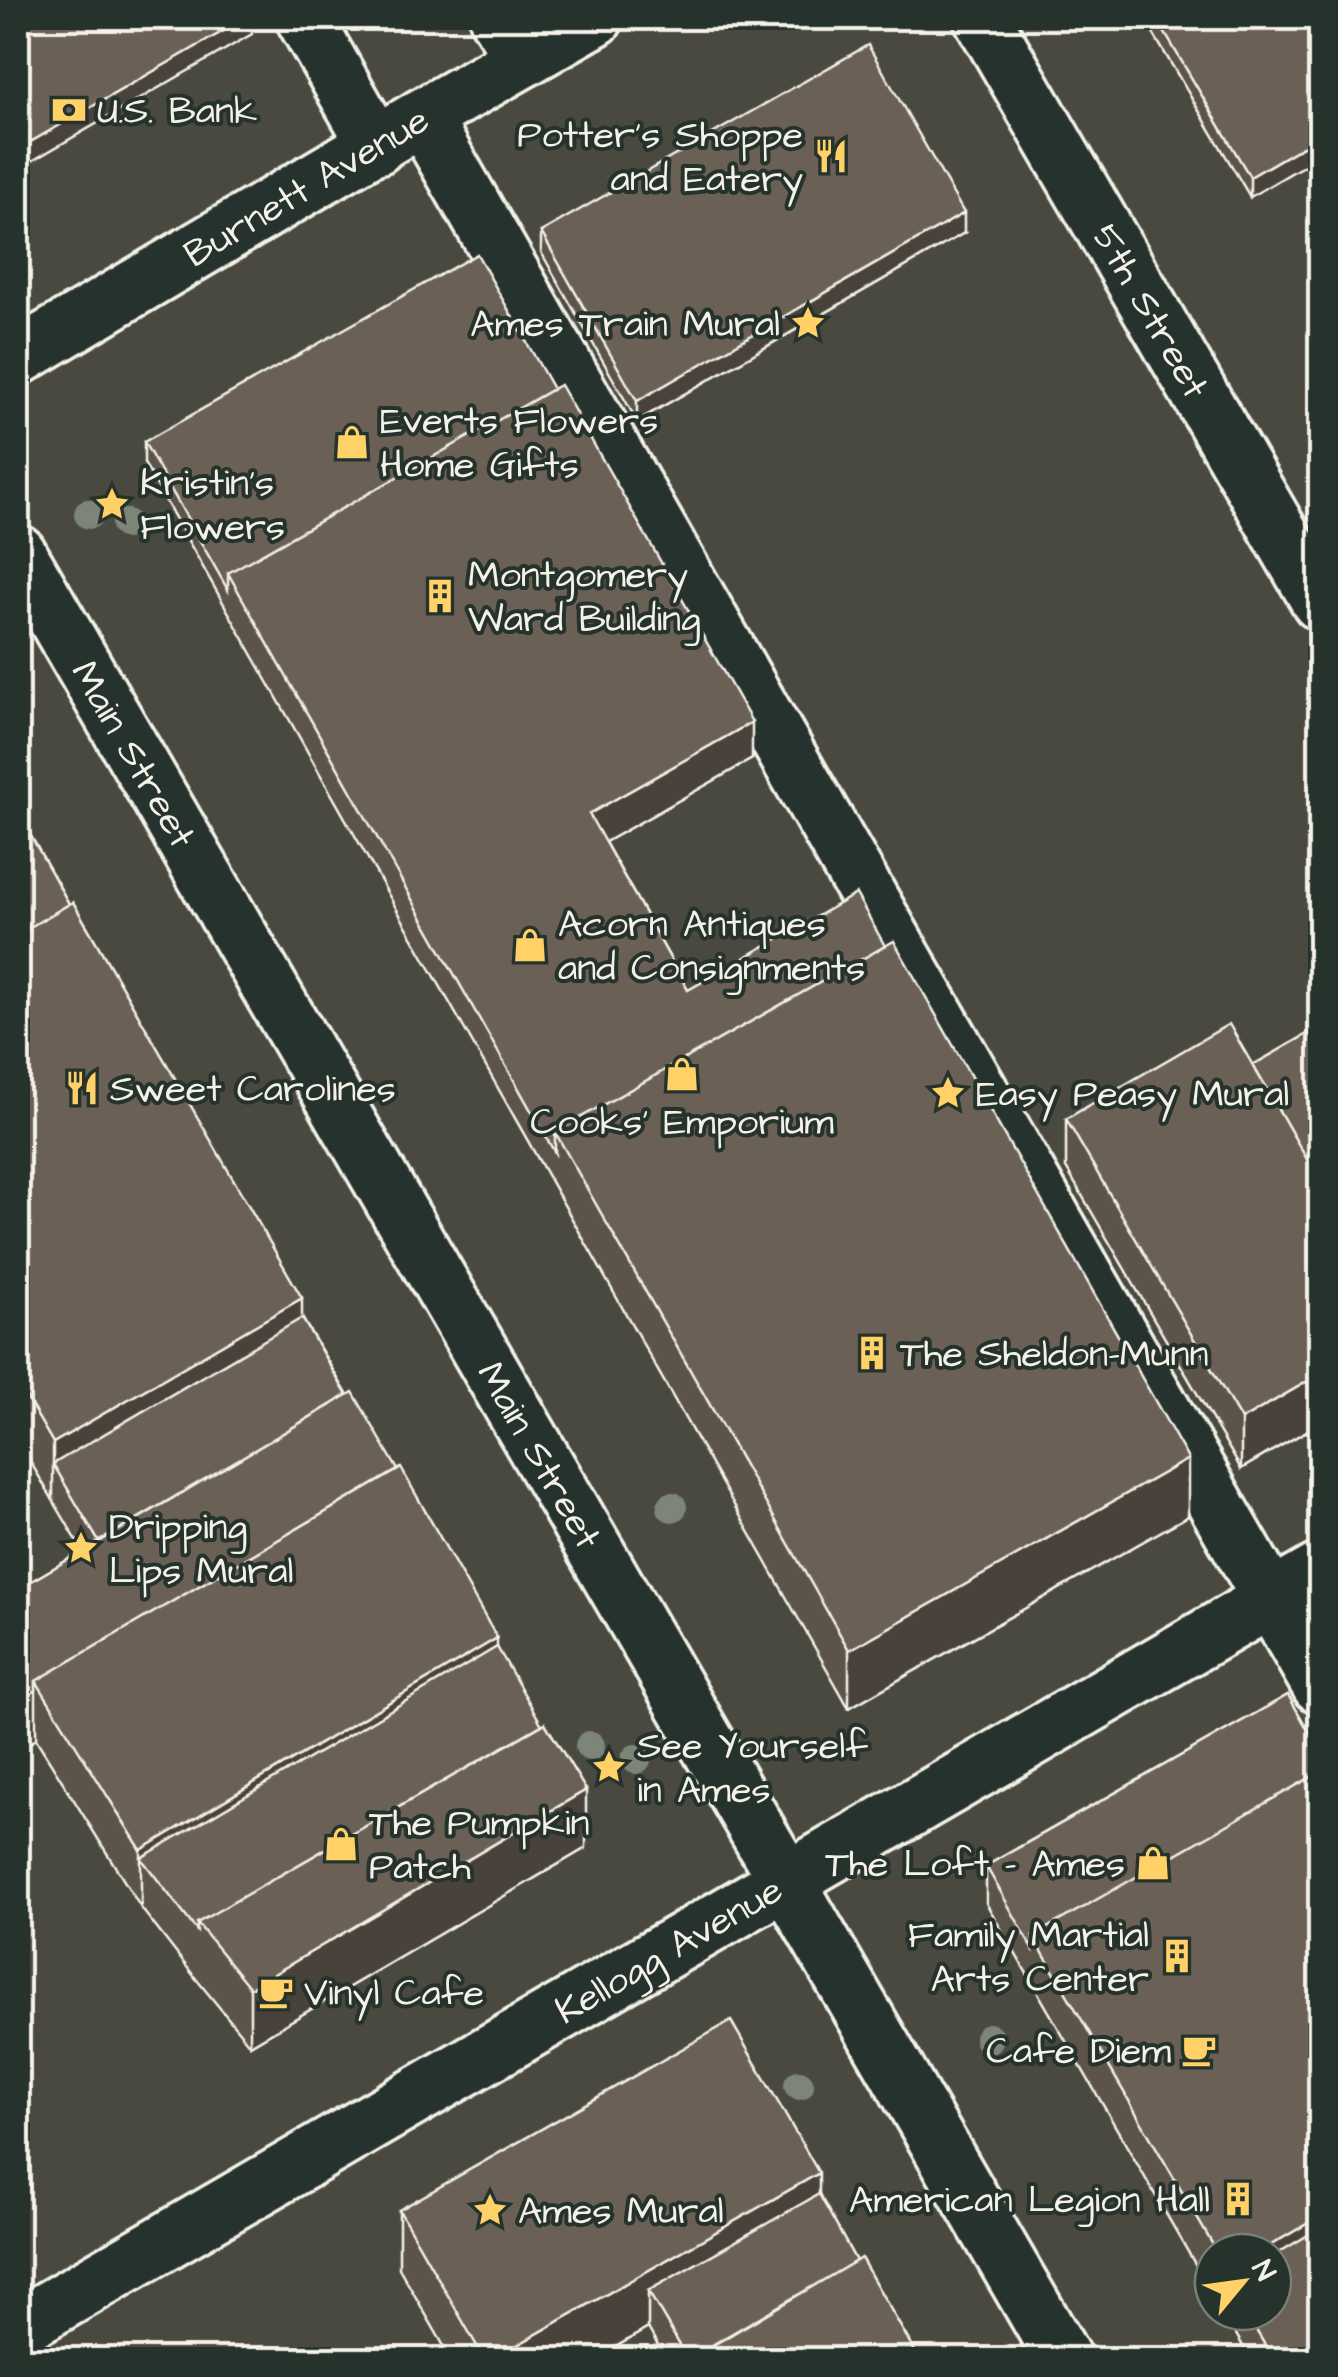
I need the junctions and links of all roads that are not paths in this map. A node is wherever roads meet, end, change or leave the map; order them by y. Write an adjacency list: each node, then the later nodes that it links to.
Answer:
1 (304, 18): 5 (street)
2 (596, 18): 4 (street, Burnett Avenue)
3 (982, 18): 8 (street, 5th Street)
4 (510, 38): 5 (street, Burnett Avenue)
5 (400, 132): 6 (street, Burnett Avenue); 10 (street)
6 (18, 357)
7 (18, 553): 12 (street, Main Street)
8 (1320, 602)
9 (1320, 1571): 10 (street, Kellogg Avenue)
10 (1270, 1600): 11 (street); 12 (street, Kellogg Avenue)
11 (1320, 1685)
12 (786, 1882): 13 (street, Kellogg Avenue); 14 (street, Main Street)
13 (18, 2327)
14 (1064, 2360)

